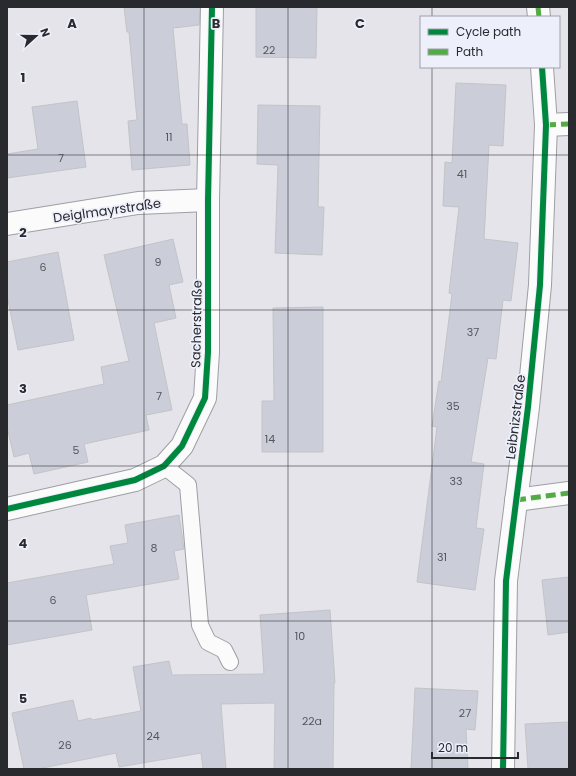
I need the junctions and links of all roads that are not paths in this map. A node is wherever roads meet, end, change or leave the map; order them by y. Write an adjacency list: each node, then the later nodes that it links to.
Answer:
1 (212, 7): 5 (street, Sacherstraße)
2 (542, 68): 4 (street, Leibnizstraße)
3 (569, 124): 4 (street)
4 (546, 126): 9 (street, Leibnizstraße)
5 (208, 200): 6 (street, Deiglmayrstraße); 7 (street, Sacherstraße)
6 (7, 224)
7 (164, 466): 10 (street, Sacherstraße); 11 (lane)
8 (569, 493): 9 (street)
9 (516, 500): 12 (street, Leibnizstraße)
10 (7, 509)
11 (230, 662)
12 (503, 769)

